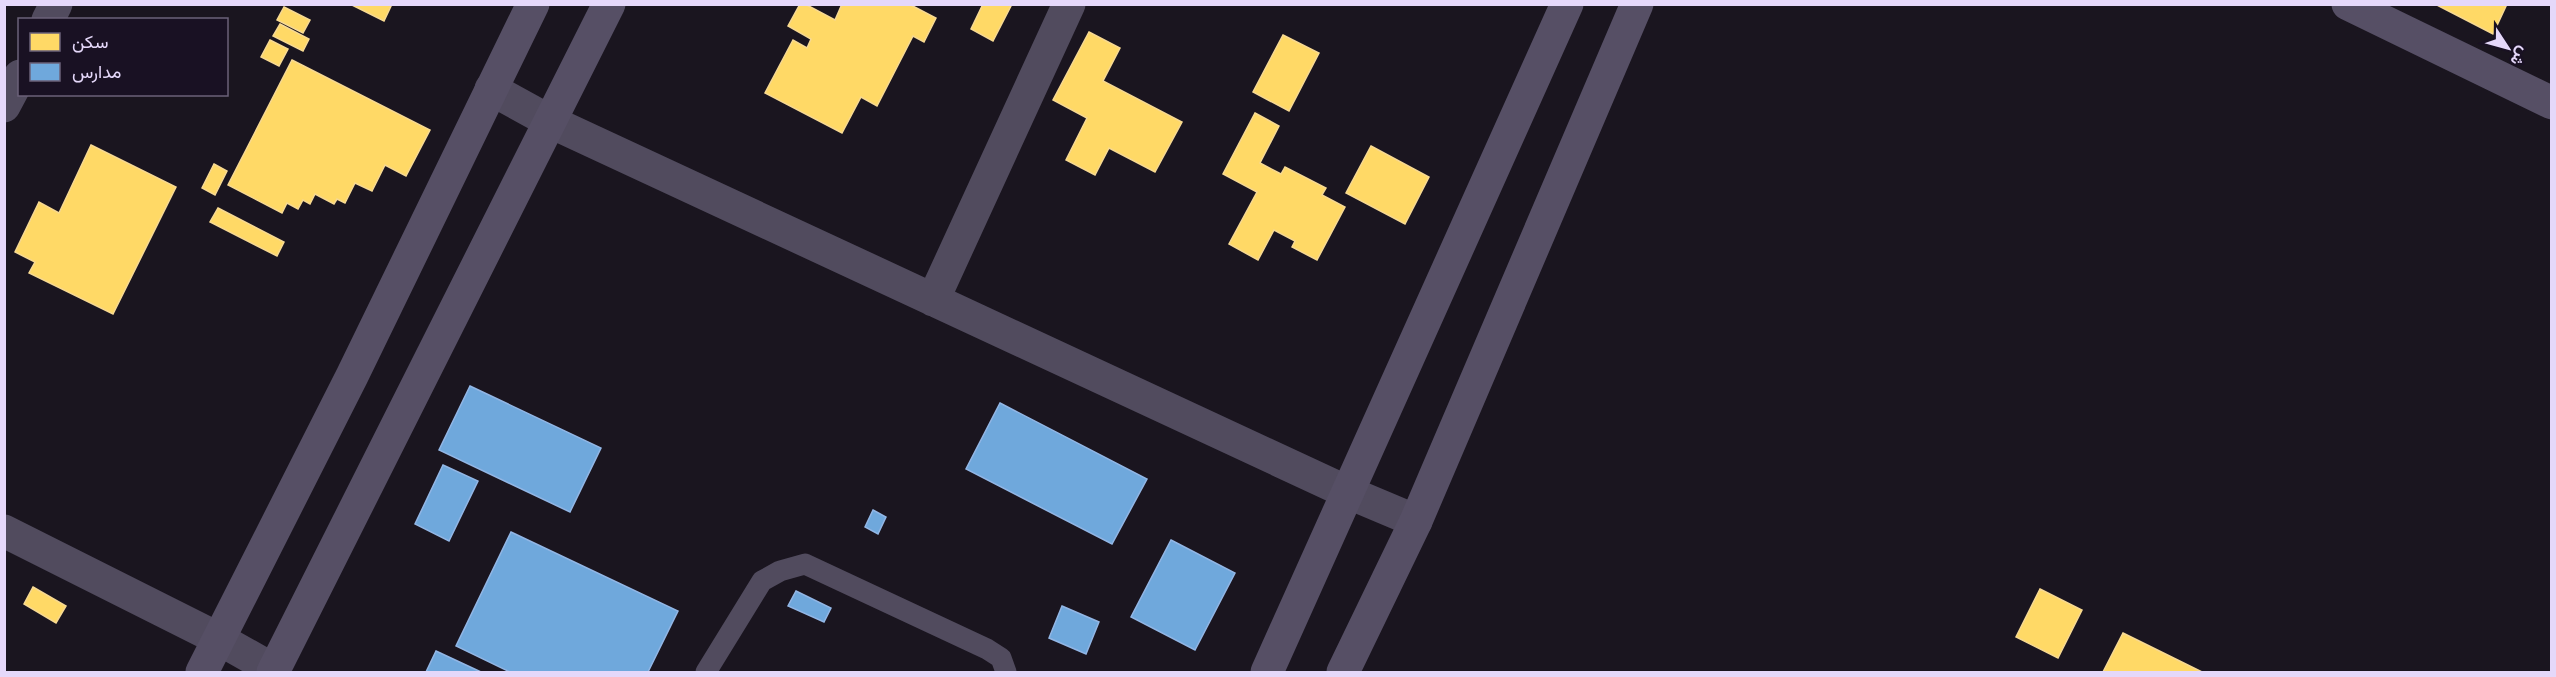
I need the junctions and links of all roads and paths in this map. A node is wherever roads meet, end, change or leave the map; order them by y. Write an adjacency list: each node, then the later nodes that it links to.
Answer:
1 (56, 4): 8 (street)
2 (533, 4): 10 (street)
3 (609, 4): 13 (street)
4 (1069, 4): 14 (street)
5 (1567, 4): 15 (street)
6 (1637, 4): 16 (street)
7 (2348, 4): 11 (street)
8 (49, 18)
9 (18, 80): 12 (street)
10 (491, 89): 13 (street); 18 (street)
11 (2550, 97)
12 (4, 106)
13 (551, 122): 14 (street); 19 (street)
14 (933, 300): 15 (street)
15 (1347, 492): 16 (street); 23 (street)
16 (1416, 521): 24 (street)
17 (4, 531): 18 (street)
18 (219, 639): 19 (street); 20 (street)
19 (273, 671)
20 (202, 672)
21 (706, 672): 22 (lane)
22 (1006, 672)
23 (1267, 672)
24 (1343, 672)

